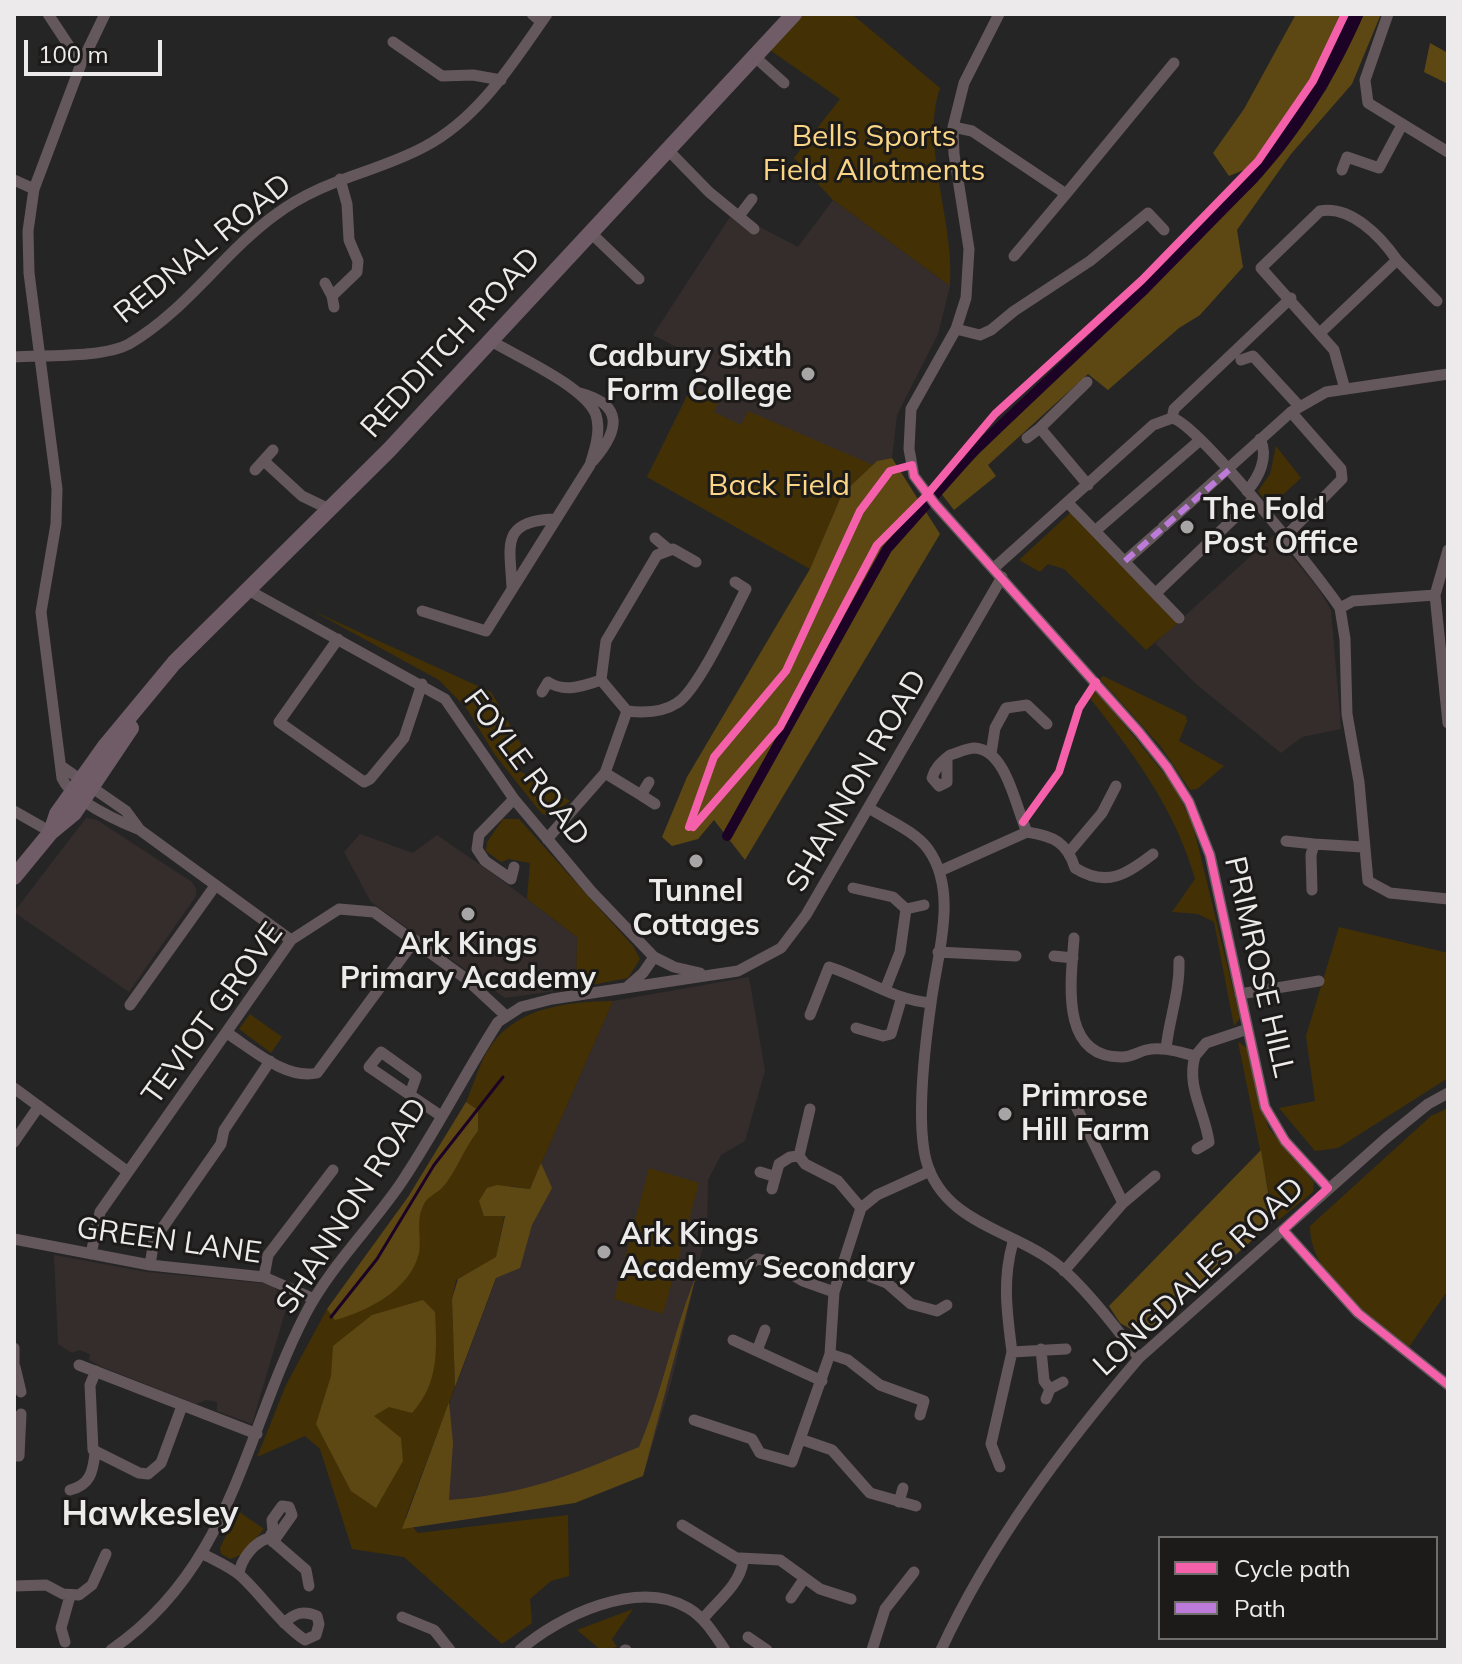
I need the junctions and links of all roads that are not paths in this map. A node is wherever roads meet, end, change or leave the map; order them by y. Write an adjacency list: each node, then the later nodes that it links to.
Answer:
1 (48, 14): 10 (street)
2 (105, 14): 10 (street)
3 (794, 14): 8 (highway, REDDITCH ROAD)
4 (999, 14): 14 (street)
5 (1388, 14): 13 (street)
6 (540, 17): 11 (street, REDNAL ROAD)
7 (393, 42): 11 (street)
8 (755, 57): 12 (street); 15 (highway, REDDITCH ROAD)
9 (1174, 63): 21 (street)
10 (81, 64): 20 (street)
11 (501, 80): 18 (street, REDNAL ROAD)
12 (784, 83)
13 (1402, 125): 16 (street); 17 (street)
14 (953, 127): 21 (street); 33 (street, PRIMROSE HILL)
15 (669, 151): 23 (street); 26 (highway, REDDITCH ROAD)
16 (1448, 152)
17 (1342, 170)
18 (340, 179): 30 (street); 36 (street, REDNAL ROAD)
19 (14, 180): 20 (street)
20 (34, 189): 36 (street)
21 (1066, 194): 27 (street)
22 (752, 199): 23 (street)
23 (739, 216): 24 (street)
24 (754, 229)
25 (1164, 230): 33 (street)
26 (592, 234): 29 (street); 35 (highway, REDDITCH ROAD)
27 (1014, 256)
28 (1397, 260): 31 (street); 32 (street); 34 (street)
29 (639, 279)
30 (325, 283)
31 (1291, 298): 34 (street); 43 (street, SHANNON ROAD)
32 (1437, 301)
33 (956, 329): 64 (street, PRIMROSE HILL)
34 (1321, 332): 41 (street)
35 (493, 342): 55 (highway, REDDITCH ROAD); 56 (street)
36 (41, 356): 37 (street, REDNAL ROAD); 85 (street)
37 (14, 357)
38 (1241, 360): 42 (street)
39 (1448, 374): 41 (street)
40 (1087, 382): 44 (street)
41 (1345, 389): 42 (street)
42 (1295, 409): 46 (street); 58 (street)
43 (1172, 418): 47 (street); 52 (street, SHANNON ROAD)
44 (1040, 428): 45 (street); 52 (street)
45 (1027, 438)
46 (1260, 439): 51 (street); 53 (street)
47 (1199, 441): 51 (street); 57 (street)
48 (273, 450): 49 (street)
49 (264, 461): 50 (street); 55 (street)
50 (255, 470)
51 (1229, 470): 53 (street); 62 (street)
52 (1088, 485): 54 (street, SHANNON ROAD)
53 (1251, 495): 58 (street); 68 (street)
54 (1069, 504): 57 (street); 64 (street, SHANNON ROAD)
55 (329, 509): 67 (highway, REDDITCH ROAD)
56 (554, 519): 66 (street); 66 (street)
57 (1095, 531): 62 (street)
58 (1285, 537): 70 (street)
59 (655, 538): 60 (street)
60 (668, 549): 63 (street); 74 (street)
61 (1448, 550): 69 (street)
62 (1125, 561): 68 (street)
63 (696, 562)
64 (998, 573): 89 (street, SHANNON ROAD); 125 (street, PRIMROSE HILL)
65 (735, 582): 77 (street)
66 (512, 587): 71 (street)
67 (248, 590): 73 (street, FOYLE ROAD); 85 (highway, REDDITCH ROAD)
68 (1156, 593): 72 (street)
69 (1435, 595): 70 (street); 78 (street)
70 (1340, 608): 96 (street)
71 (422, 611)
72 (1179, 618)
73 (338, 639): 75 (street, FOYLE ROAD); 75 (street)
74 (601, 680): 76 (street); 77 (street)
75 (422, 684): 87 (street, FOYLE ROAD)
76 (542, 692)
77 (627, 711): 82 (street)
78 (1448, 723)
79 (1047, 724): 80 (street)
80 (991, 754): 81 (street); 92 (street)
81 (947, 758)
82 (605, 773): 86 (street); 93 (street)
83 (649, 782): 86 (street)
84 (1116, 786): 97 (street)
85 (82, 791): 91 (highway, REDDITCH ROAD); 102 (street)
86 (641, 795): 88 (street)
87 (514, 799): 93 (street, FOYLE ROAD); 99 (street)
88 (655, 804)
89 (869, 808): 100 (street); 118 (street, SHANNON ROAD)
90 (14, 811): 91 (street)
91 (51, 832): 101 (highway, REDDITCH ROAD)
92 (1027, 832): 97 (street); 100 (street)
93 (547, 839): 114 (street, FOYLE ROAD)
94 (1286, 841): 95 (street)
95 (1314, 844): 96 (street); 104 (street)
96 (1363, 847): 105 (street)
97 (1070, 851): 98 (street)
98 (1153, 854)
99 (514, 867)
100 (940, 871): 111 (street)
101 (14, 877)
102 (215, 886): 109 (street); 128 (street)
103 (853, 888): 107 (street)
104 (1312, 890)
105 (1448, 899)
106 (924, 905): 107 (street)
107 (906, 909): 124 (street)
108 (1074, 938): 115 (street)
109 (291, 940): 110 (street, TEVIOT GROVE); 133 (street, TEVIOT GROVE)
110 (415, 940): 130 (street, TEVIOT GROVE); 136 (street)
111 (938, 952): 112 (street); 127 (street)
112 (1016, 956)
113 (1054, 956): 115 (street)
114 (654, 957): 117 (street, FOYLE ROAD); 119 (street)
115 (1073, 958): 134 (street)
116 (1179, 961): 134 (street)
117 (674, 967): 118 (street, FOYLE ROAD); 121 (street)
118 (703, 974): 121 (street, SHANNON ROAD)
119 (638, 978): 122 (street); 123 (street)
120 (1319, 981): 125 (street)
121 (668, 983): 122 (street, SHANNON ROAD)
122 (653, 986): 123 (street, SHANNON ROAD)
123 (626, 988): 130 (street, SHANNON ROAD)
124 (885, 990): 126 (street); 129 (street)
125 (1240, 994): 132 (street, PRIMROSE HILL)
126 (901, 1000): 127 (street); 131 (street)
127 (931, 1003): 148 (street)
128 (130, 1005)
129 (810, 1015)
130 (506, 1016): 143 (street, SHANNON ROAD)
131 (856, 1028)
132 (1248, 1029): 135 (street); 152 (street, PRIMROSE HILL)
133 (227, 1033): 136 (street); 149 (street, TEVIOT GROVE)
134 (1166, 1049): 135 (street)
135 (1195, 1056): 145 (street)
136 (270, 1061): 159 (street)
137 (14, 1088): 141 (street)
138 (1448, 1093): 152 (street, LONGDALES ROAD)
139 (410, 1094): 143 (street)
140 (1072, 1098): 153 (street)
141 (39, 1106): 144 (street); 149 (street)
142 (810, 1109): 146 (street)
143 (441, 1116): 165 (street, SHANNON ROAD)
144 (14, 1142)
145 (1197, 1149)
146 (799, 1156): 150 (street); 154 (street)
147 (333, 1170): 163 (street)
148 (930, 1171): 154 (street); 157 (street)
149 (128, 1172): 158 (street, TEVIOT GROVE)
150 (760, 1172)
151 (1155, 1176): 153 (street)
152 (1328, 1188): 155 (street, LONGDALES ROAD)
153 (1123, 1203): 162 (street)
154 (861, 1208): 160 (street)
155 (1283, 1230): 175 (street, LONGDALES ROAD); 181 (street)
156 (14, 1239): 158 (street, GREEN LANE)
157 (1013, 1242): 162 (street); 173 (street)
158 (91, 1254): 159 (street, GREEN LANE)
159 (150, 1265): 163 (street, GREEN LANE)
160 (843, 1266): 164 (street); 166 (street)
161 (742, 1270): 164 (street)
162 (1064, 1271): 175 (street)
163 (264, 1277): 165 (street, GREEN LANE)
164 (834, 1292): 174 (street)
165 (314, 1299): 187 (street, SHANNON ROAD)
166 (947, 1305)
167 (765, 1330): 170 (street)
168 (733, 1340): 170 (street)
169 (14, 1348): 177 (street)
170 (758, 1348): 179 (street)
171 (1041, 1349): 172 (street); 173 (street); 180 (street)
172 (1066, 1349)
173 (1012, 1352): 191 (street)
174 (830, 1354): 179 (street); 185 (street)
175 (1139, 1358): 220 (street, LONGDALES ROAD)
176 (79, 1365): 178 (street)
177 (14, 1367): 182 (street)
178 (96, 1371): 183 (street); 189 (street)
179 (822, 1381): 188 (street)
180 (1063, 1382)
181 (1448, 1385)
182 (21, 1392)
183 (182, 1406): 187 (street); 189 (street)
184 (21, 1414): 190 (street)
185 (920, 1415)
186 (694, 1420): 188 (street)
187 (257, 1434): 198 (street, SHANNON ROAD)
188 (803, 1440): 194 (street)
189 (95, 1453): 193 (street)
190 (14, 1456)
191 (1000, 1467)
192 (903, 1488): 194 (street)
193 (70, 1490)
194 (899, 1502): 195 (street)
195 (916, 1506)
196 (682, 1525): 199 (street)
197 (106, 1554): 205 (street)
198 (203, 1554): 201 (street); 213 (street, SHANNON ROAD)
199 (740, 1558): 202 (street); 209 (street)
200 (914, 1572): 219 (street)
201 (239, 1574): 204 (street); 210 (street)
202 (804, 1579): 206 (street); 207 (street)
203 (14, 1586): 205 (street)
204 (309, 1586)
205 (70, 1596): 212 (street)
206 (791, 1598)
207 (851, 1599)
208 (402, 1617): 215 (street)
209 (703, 1619): 216 (street); 217 (street)
210 (284, 1623)
211 (748, 1637): 218 (street)
212 (65, 1642)
213 (126, 1646): 214 (street, SHANNON ROAD)
214 (111, 1650)
215 (450, 1650)
216 (520, 1650)
217 (725, 1650)
218 (767, 1650)
219 (872, 1650)
220 (941, 1650)

